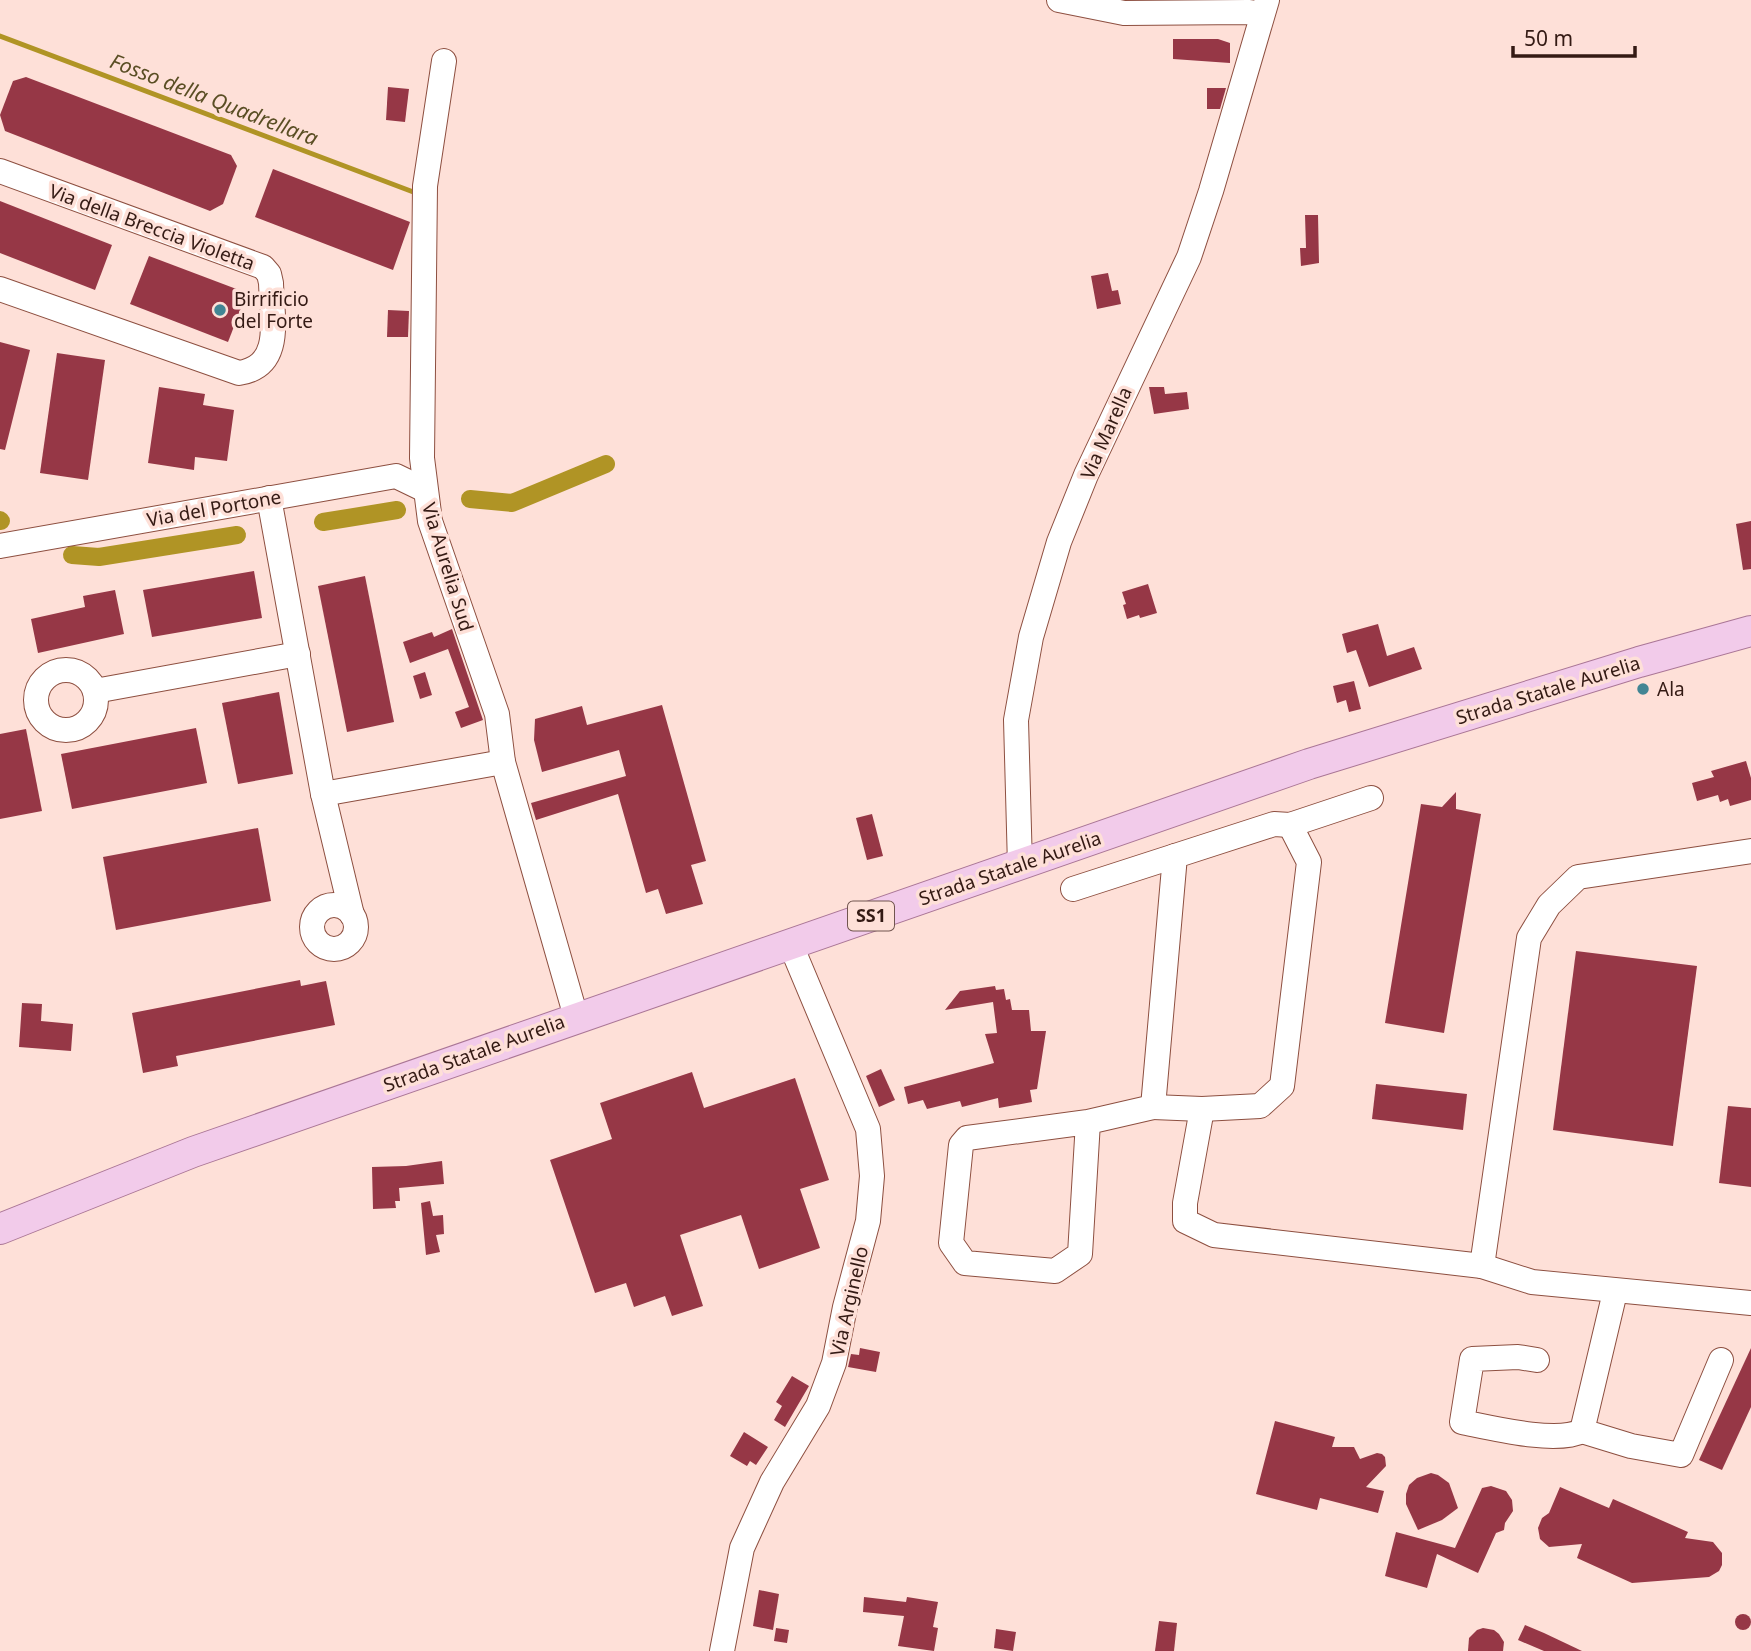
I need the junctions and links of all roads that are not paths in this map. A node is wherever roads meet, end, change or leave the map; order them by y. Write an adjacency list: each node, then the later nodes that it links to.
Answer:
1 (1059, 0): 2 (street, Via Marella)
2 (1264, 7): 18 (street, Via Marella)
3 (444, 61): 6 (street, Via Aurelia Sud)
4 (0, 171): 5 (street, Via della Breccia Violetta)
5 (0, 289)
6 (425, 490): 7 (street, Via del Portone); 12 (street, Via Aurelia Sud)
7 (270, 498): 8 (street, Via del Portone); 10 (street)
8 (0, 546)
9 (1751, 631): 18 (main road, Strada Statale Aurelia / SS1)
10 (298, 654): 11 (street); 13 (street)
11 (95, 691)
12 (503, 762): 13 (street); 22 (street, Via Aurelia Sud)
13 (323, 794): 20 (street)
14 (1371, 798): 15 (street)
15 (1290, 825): 17 (street); 24 (street)
16 (1751, 851): 27 (street)
17 (1175, 856): 19 (street); 23 (street)
18 (1020, 866): 21 (main road, Strada Statale Aurelia / SS1)
19 (1073, 889)
20 (352, 915)
21 (790, 943): 22 (main road, Strada Statale Aurelia / SS1); 33 (street, Via Arginello)
22 (576, 1017): 26 (main road, Strada Statale Aurelia / SS1)
23 (1153, 1107): 24 (street); 25 (street)
24 (1202, 1110): 27 (street)
25 (1088, 1122): 25 (street)
26 (0, 1229)
27 (1482, 1266): 28 (street)
28 (1615, 1292): 29 (street); 32 (street)
29 (1751, 1303)
30 (1537, 1360): 32 (street)
31 (1721, 1360): 32 (street)
32 (1582, 1432)
33 (722, 1651)

